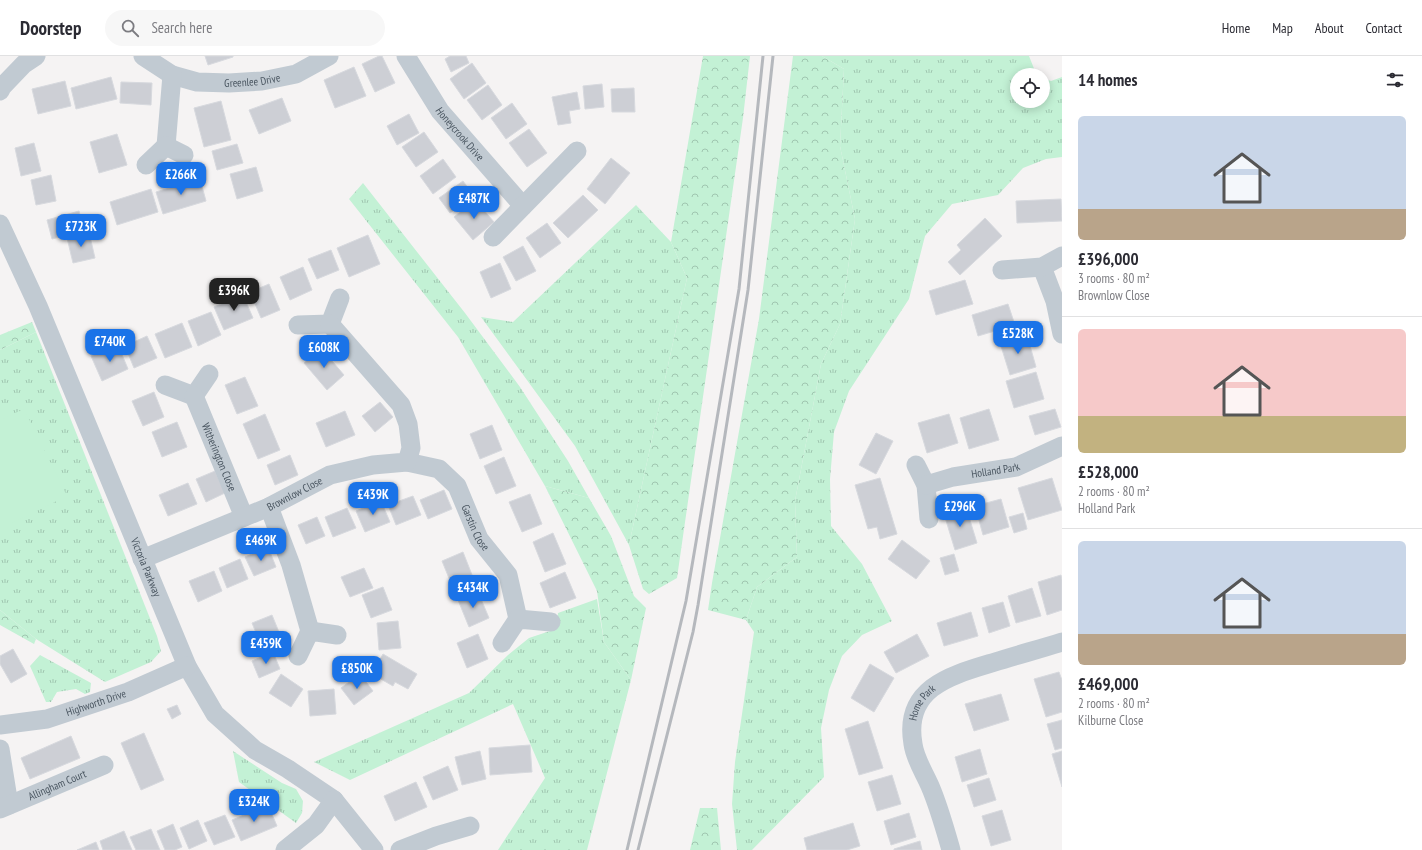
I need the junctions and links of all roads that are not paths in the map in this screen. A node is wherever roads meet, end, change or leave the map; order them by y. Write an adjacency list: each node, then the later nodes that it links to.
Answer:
1 (143, 56): 5 (street, Greenlee Drive)
2 (329, 56): 5 (street, Greenlee Drive)
3 (406, 56): 11 (street, Honeycrook Drive)
4 (26, 59): 6 (street)
5 (172, 75): 7 (street)
6 (0, 91)
7 (166, 146): 9 (street); 10 (street)
8 (577, 151): 11 (street)
9 (184, 155)
10 (146, 165)
11 (523, 206): 13 (street)
12 (0, 224): 31 (street, Victoria Parkway)
13 (493, 237)
14 (1062, 256): 15 (street)
15 (1042, 266): 16 (street); 20 (street)
16 (1002, 270)
17 (340, 298): 18 (street)
18 (330, 324): 19 (street); 25 (street)
19 (298, 325)
20 (1062, 334)
21 (209, 374): 23 (street)
22 (165, 385): 23 (street)
23 (194, 396): 29 (street, Witherington Close)
24 (1062, 446): 27 (street, Holland Park)
25 (407, 462): 28 (street, Brownlow Close); 32 (street, Garstin Close)
26 (916, 465): 27 (street)
27 (926, 485): 30 (street)
28 (269, 507): 29 (street, Brownlow Close); 34 (street)
29 (244, 517): 31 (street, Brownlow Close)
30 (929, 520)
31 (142, 559): 39 (street, Victoria Parkway)
32 (518, 619): 33 (street); 37 (street)
33 (551, 622)
34 (310, 631): 35 (street); 38 (street)
35 (336, 635)
36 (1062, 642): 50 (street, Home Park)
37 (502, 643)
38 (298, 656)
39 (187, 666): 40 (street, Highworth Drive); 43 (street, Victoria Parkway)
40 (0, 725)
41 (0, 749): 44 (street, Allingham Court)
42 (104, 765): 44 (street, Allingham Court)
43 (334, 800): 47 (street); 48 (street, Victoria Parkway)
44 (5, 807)
45 (470, 826): 46 (street)
46 (439, 843): 49 (street)
47 (285, 850)
48 (374, 850)
49 (400, 850)
50 (952, 850)

